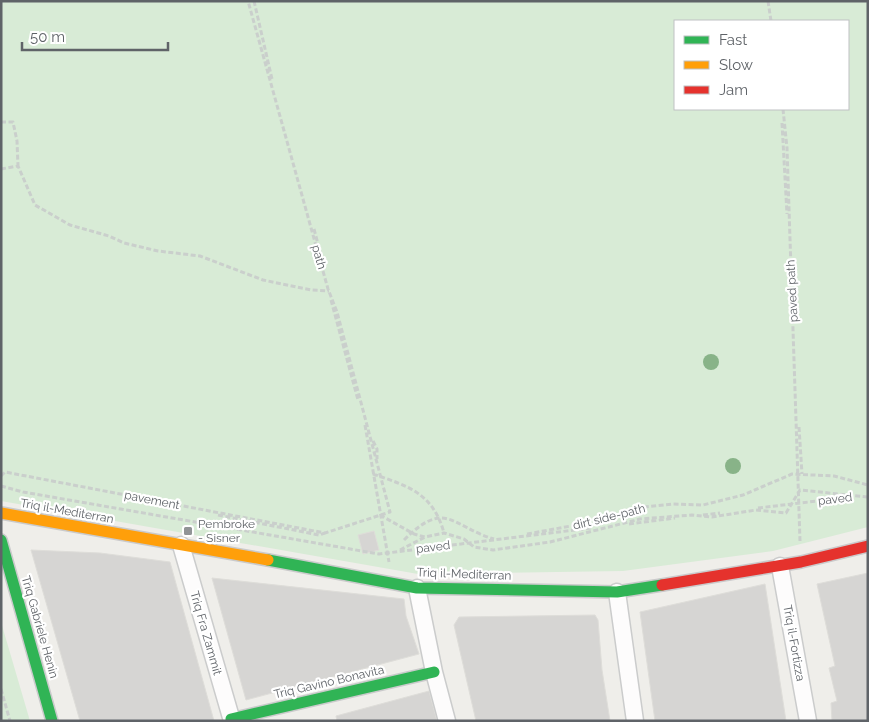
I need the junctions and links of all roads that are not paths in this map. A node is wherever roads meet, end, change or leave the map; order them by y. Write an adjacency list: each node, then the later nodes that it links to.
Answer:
1 (1, 513): 3 (street, Triq il-Mediterran)
2 (1, 540): 10 (street, Triq Gabriele Henin)
3 (181, 545): 6 (street, Triq il-Mediterran); 9 (street, Triq Fra Zammit)
4 (868, 546): 5 (street, Triq il-Mediterran)
5 (780, 566): 7 (street, Triq il-Mediterran); 13 (street, Triq il-Fortizza)
6 (417, 588): 7 (street, Triq il-Mediterran); 8 (street)
7 (617, 592): 12 (street)
8 (434, 672): 9 (street, Triq Gavino Bonavita); 11 (street)
9 (232, 720)
10 (52, 721)
11 (447, 721)
12 (635, 721)
13 (808, 721)

